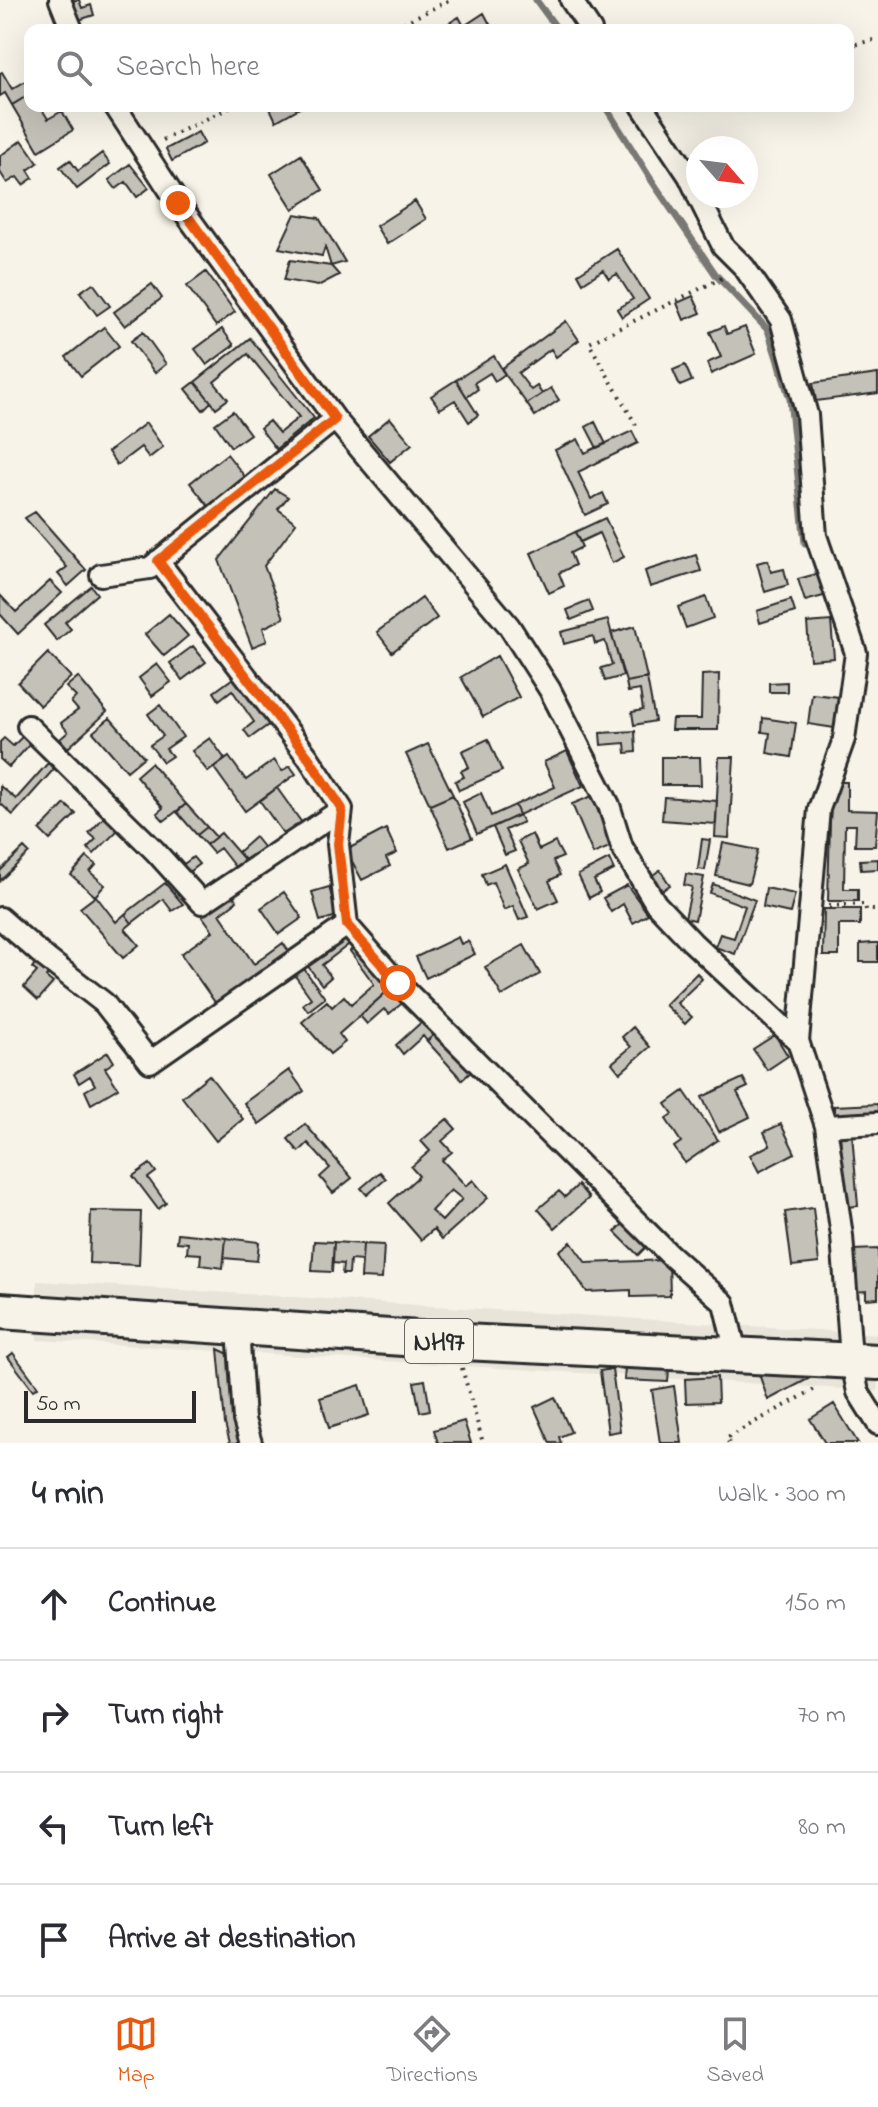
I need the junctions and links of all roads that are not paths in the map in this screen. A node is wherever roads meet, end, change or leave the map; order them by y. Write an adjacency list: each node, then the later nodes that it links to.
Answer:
1 (60, 0): 3 (street)
2 (571, 0): 4 (street)
3 (70, 24)
4 (587, 24)
5 (119, 112): 9 (street)
6 (646, 112): 7 (street)
7 (686, 172)
8 (704, 208): 16 (street)
9 (335, 419): 10 (street); 16 (street)
10 (158, 561): 11 (street); 13 (street)
11 (101, 575)
12 (28, 726): 13 (street)
13 (342, 809): 15 (street)
14 (0, 918): 15 (street)
15 (347, 925): 21 (street)
16 (798, 1041): 18 (street)
17 (878, 1123): 18 (street)
18 (826, 1126): 22 (street)
19 (0, 1311): 20 (highway, NH97)
20 (238, 1328): 21 (highway, NH97); 24 (street)
21 (736, 1353): 22 (highway, NH97)
22 (861, 1362): 23 (street)
23 (878, 1424)
24 (251, 1443)

